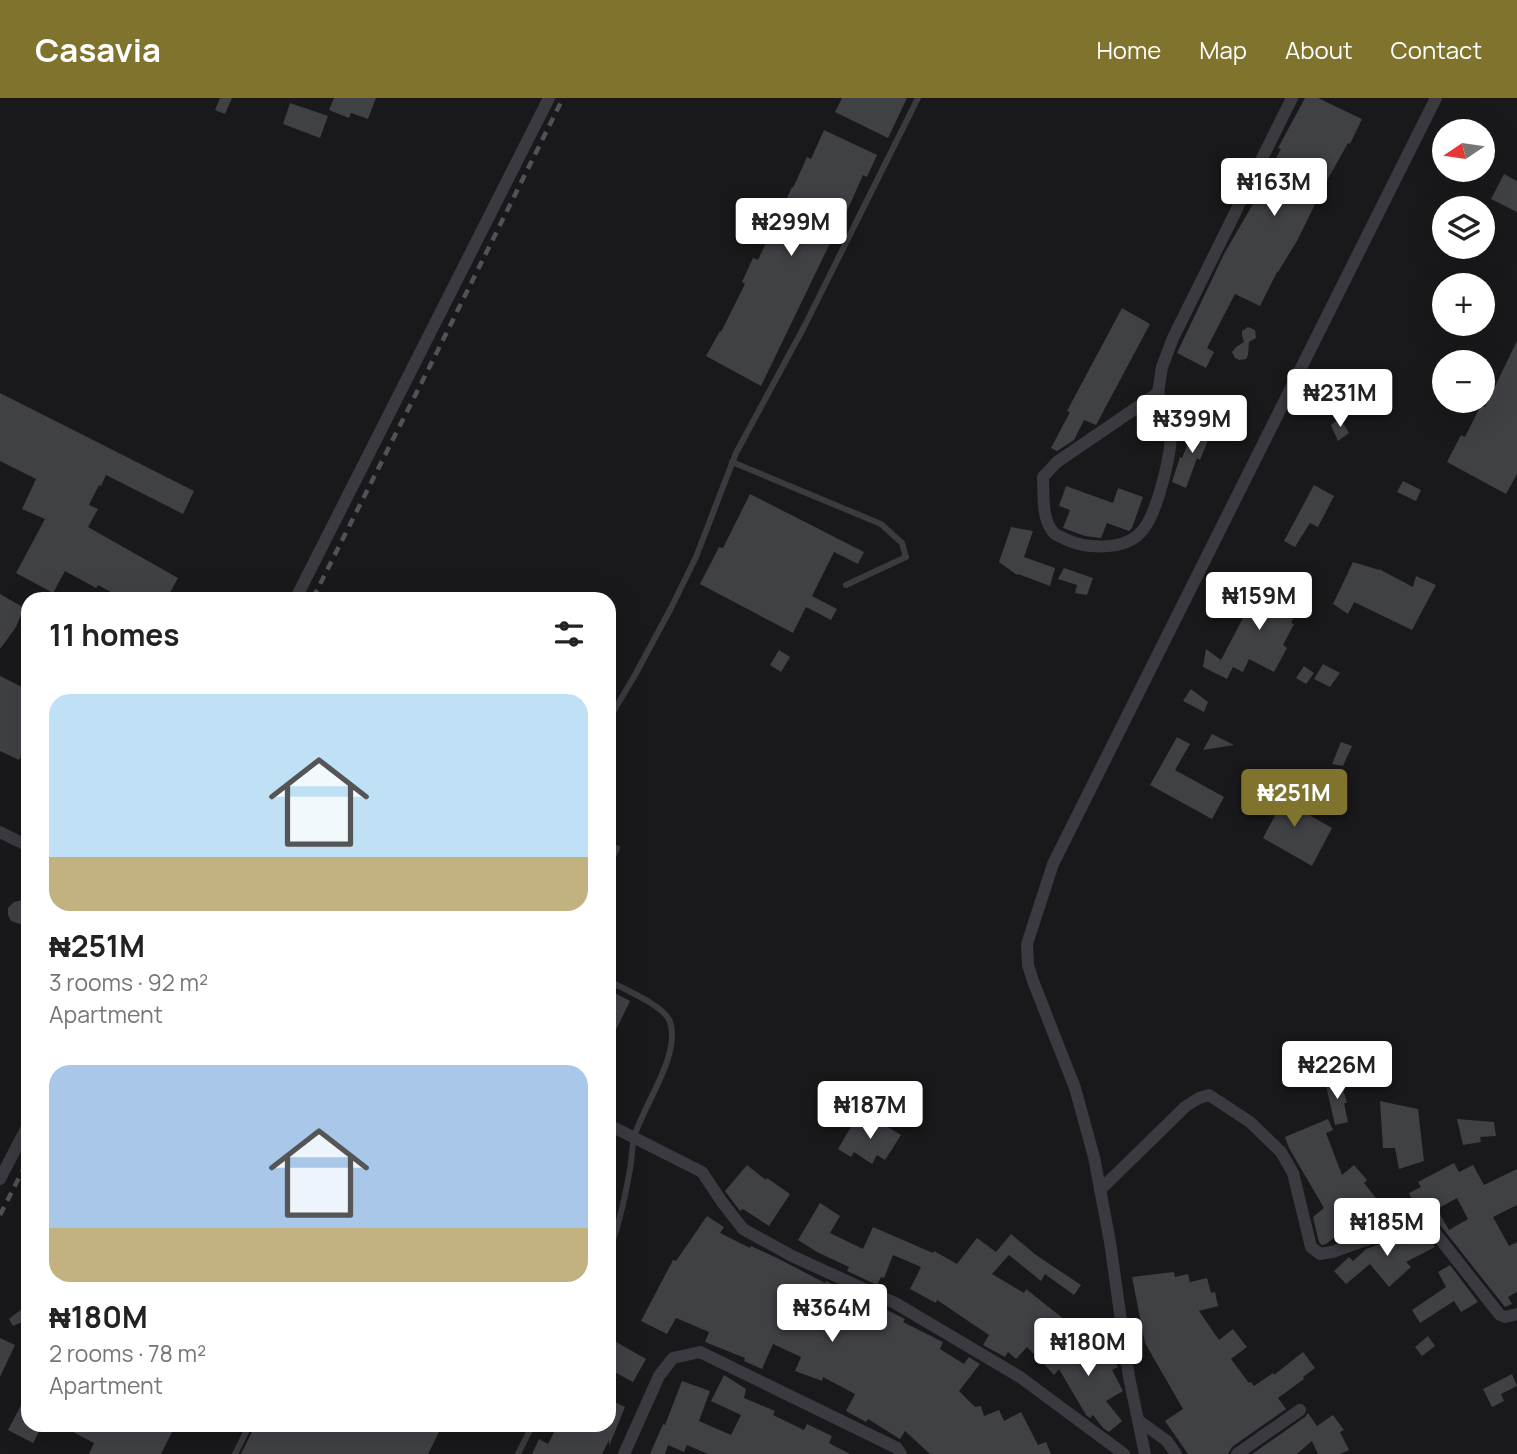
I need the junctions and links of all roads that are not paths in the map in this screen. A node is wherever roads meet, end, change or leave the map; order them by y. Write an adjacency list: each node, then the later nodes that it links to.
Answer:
1 (549, 98): 8 (street)
2 (918, 98): 6 (lane)
3 (1292, 98): 5 (street)
4 (1436, 98): 18 (street)
5 (1158, 393): 5 (street)
6 (732, 462): 7 (lane); 9 (lane)
7 (846, 585)
8 (299, 592)
9 (618, 703): 10 (lane)
10 (616, 707)
11 (0, 832): 12 (street)
12 (21, 842)
13 (616, 985): 16 (lane)
14 (616, 1129): 16 (street)
15 (21, 1138): 17 (street)
16 (634, 1138): 19 (lane); 29 (street)
17 (0, 1179)
18 (1100, 1190): 20 (street); 22 (street)
19 (616, 1225)
20 (1517, 1314)
21 (1300, 1410): 32 (street)
22 (1138, 1419): 30 (street); 31 (street)
23 (246, 1432): 25 (lane)
24 (529, 1432): 26 (lane)
25 (235, 1454)
26 (518, 1454)
27 (624, 1454): 28 (street)
28 (901, 1454)
29 (1124, 1454)
30 (1145, 1454)
31 (1176, 1454)
32 (1237, 1454)

